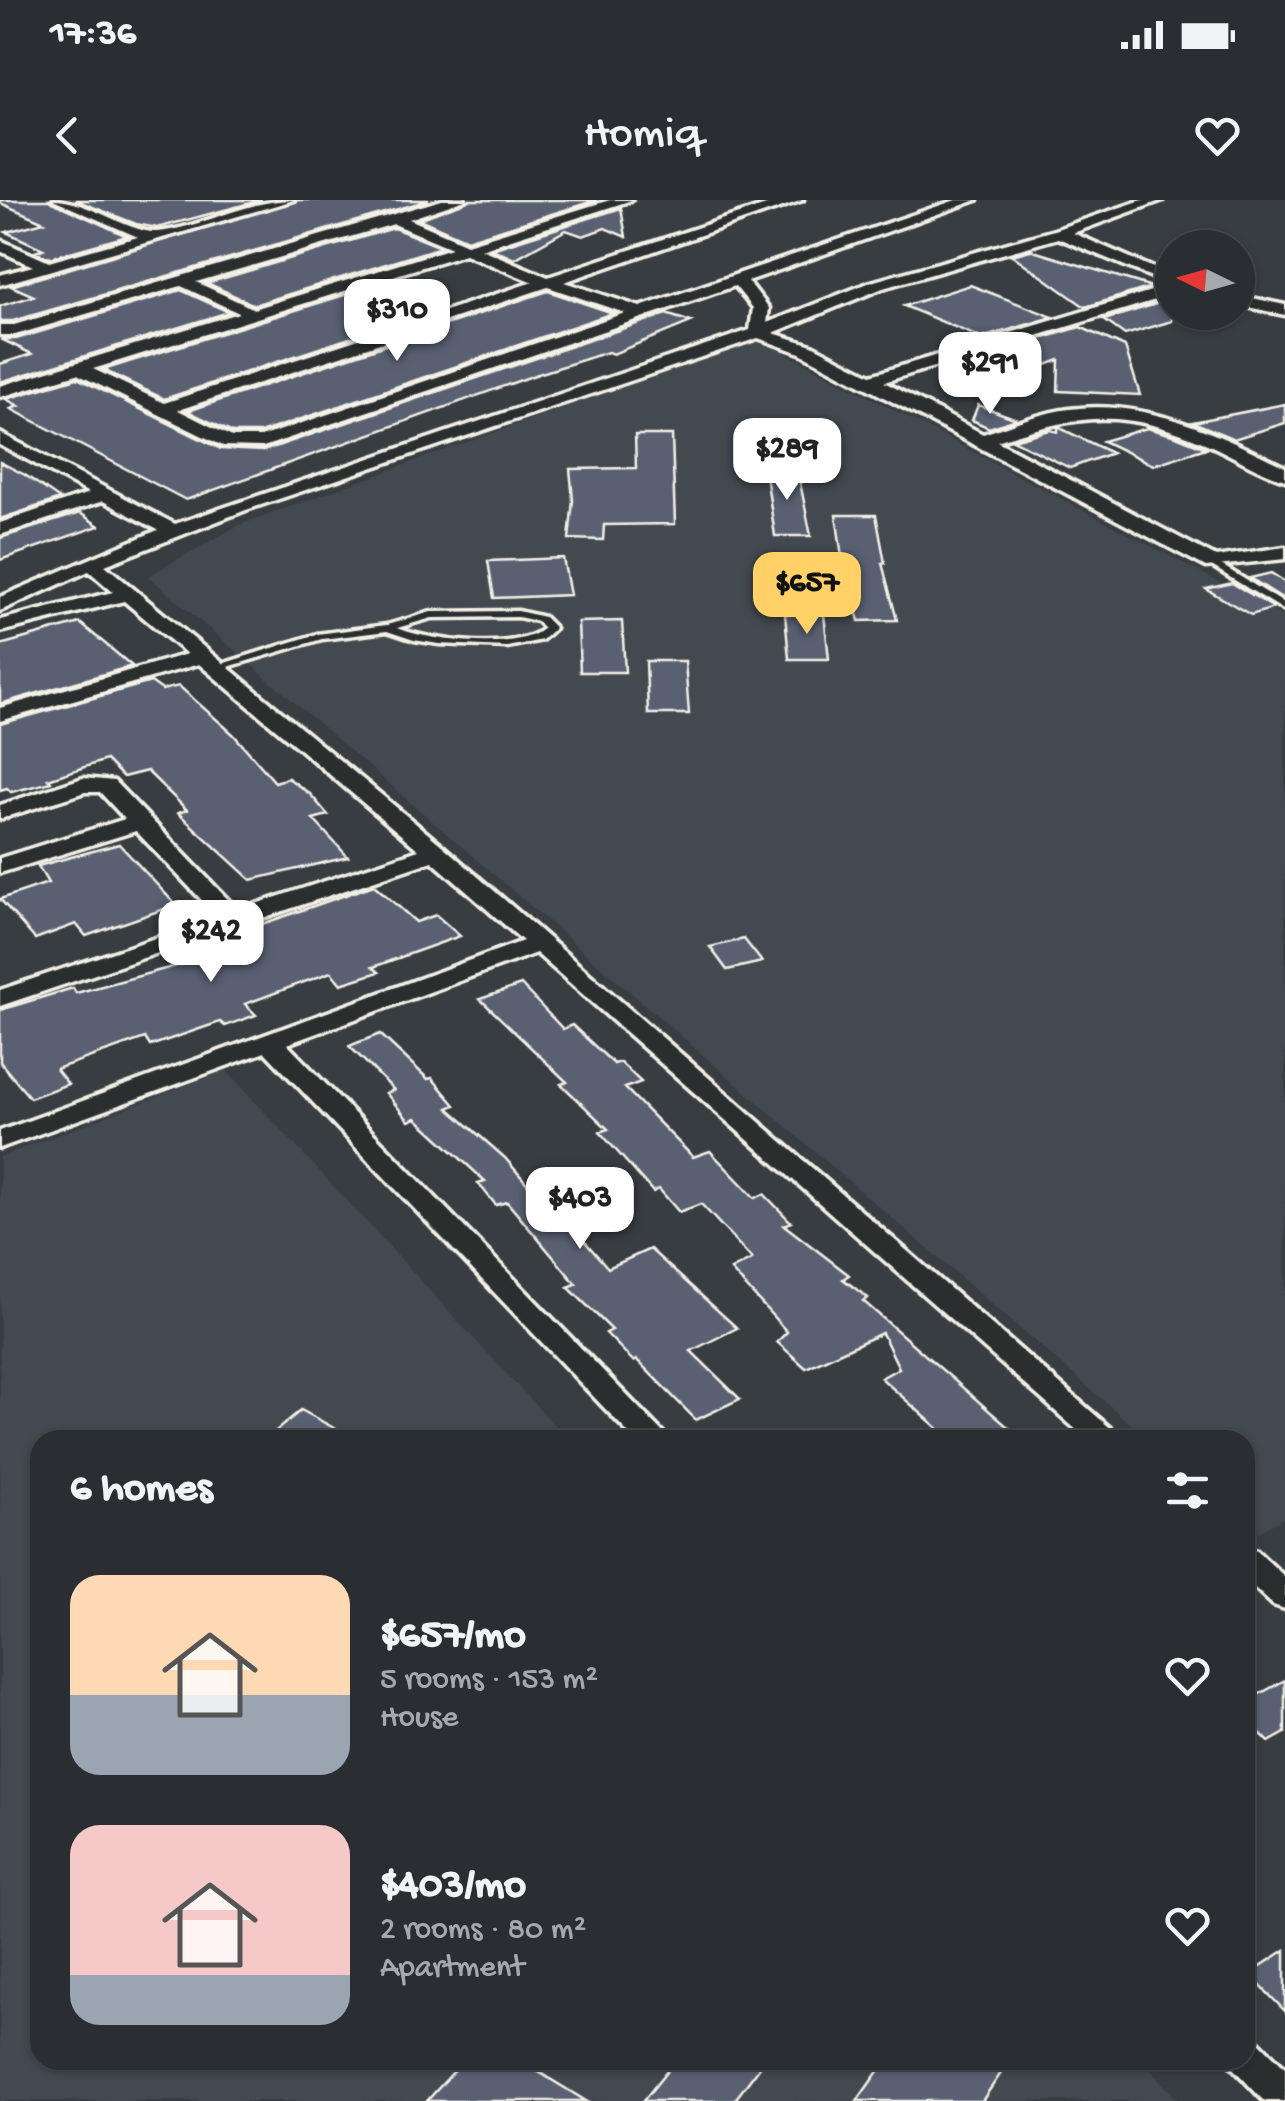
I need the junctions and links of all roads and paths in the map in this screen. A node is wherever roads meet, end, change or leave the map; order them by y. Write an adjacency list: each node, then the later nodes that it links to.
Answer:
1 (60, 200): 14 (street)
2 (216, 200): 10 (street)
3 (287, 200): 10 (street)
4 (458, 200): 12 (street)
5 (626, 200): 16 (street)
6 (796, 200): 22 (street)
7 (970, 200): 11 (street)
8 (1156, 200): 13 (street)
9 (916, 206): 11 (street)
10 (244, 212): 14 (street)
11 (934, 212): 19 (street)
12 (396, 219): 16 (street); 21 (street)
13 (1059, 233): 18 (street); 31 (street)
14 (151, 237): 17 (street)
15 (0, 245): 17 (street)
16 (466, 249): 22 (street); 23 (street)
17 (48, 266): 20 (street)
18 (1155, 274)
19 (736, 279): 27 (street); 31 (street)
20 (0, 280)
21 (184, 282): 28 (street); 30 (street)
22 (546, 282): 27 (street); 29 (street)
23 (355, 283): 28 (street); 29 (street)
24 (1155, 295): 33 (street)
25 (1255, 304): 26 (street)
26 (1285, 310)
27 (638, 312): 35 (street)
28 (254, 315): 32 (street)
29 (440, 316): 35 (street)
30 (0, 330)
31 (758, 333): 33 (street); 43 (street)
32 (78, 368): 34 (street); 35 (street)
33 (869, 381): 37 (street)
34 (0, 392)
35 (164, 408)
36 (0, 438): 38 (street)
37 (982, 440): 40 (street); 46 (street)
38 (23, 450): 39 (street); 41 (street)
39 (0, 458)
40 (1285, 474)
41 (102, 495): 42 (street); 43 (street)
42 (0, 529)
43 (172, 530): 45 (street)
44 (1285, 553): 46 (street)
45 (91, 563): 47 (street); 48 (street)
46 (1213, 563): 49 (lane)
47 (132, 593): 50 (street); 52 (street)
48 (0, 605)
49 (1285, 608)
50 (0, 626)
51 (388, 628): 51 (lane); 52 (lane)
52 (210, 661): 53 (street); 56 (street)
53 (0, 715)
54 (0, 812): 55 (street)
55 (142, 822): 57 (street); 58 (street)
56 (436, 852): 58 (street); 59 (street)
57 (0, 866)
58 (234, 920): 60 (street)
59 (540, 943): 61 (street); 64 (street)
60 (0, 998)
61 (271, 1043): 62 (street); 63 (street)
62 (0, 1140)
63 (644, 1430)
64 (1097, 1430)
65 (1255, 1569): 66 (street)
66 (1285, 1596)
67 (1255, 2064): 68 (street)
68 (1285, 2096)

